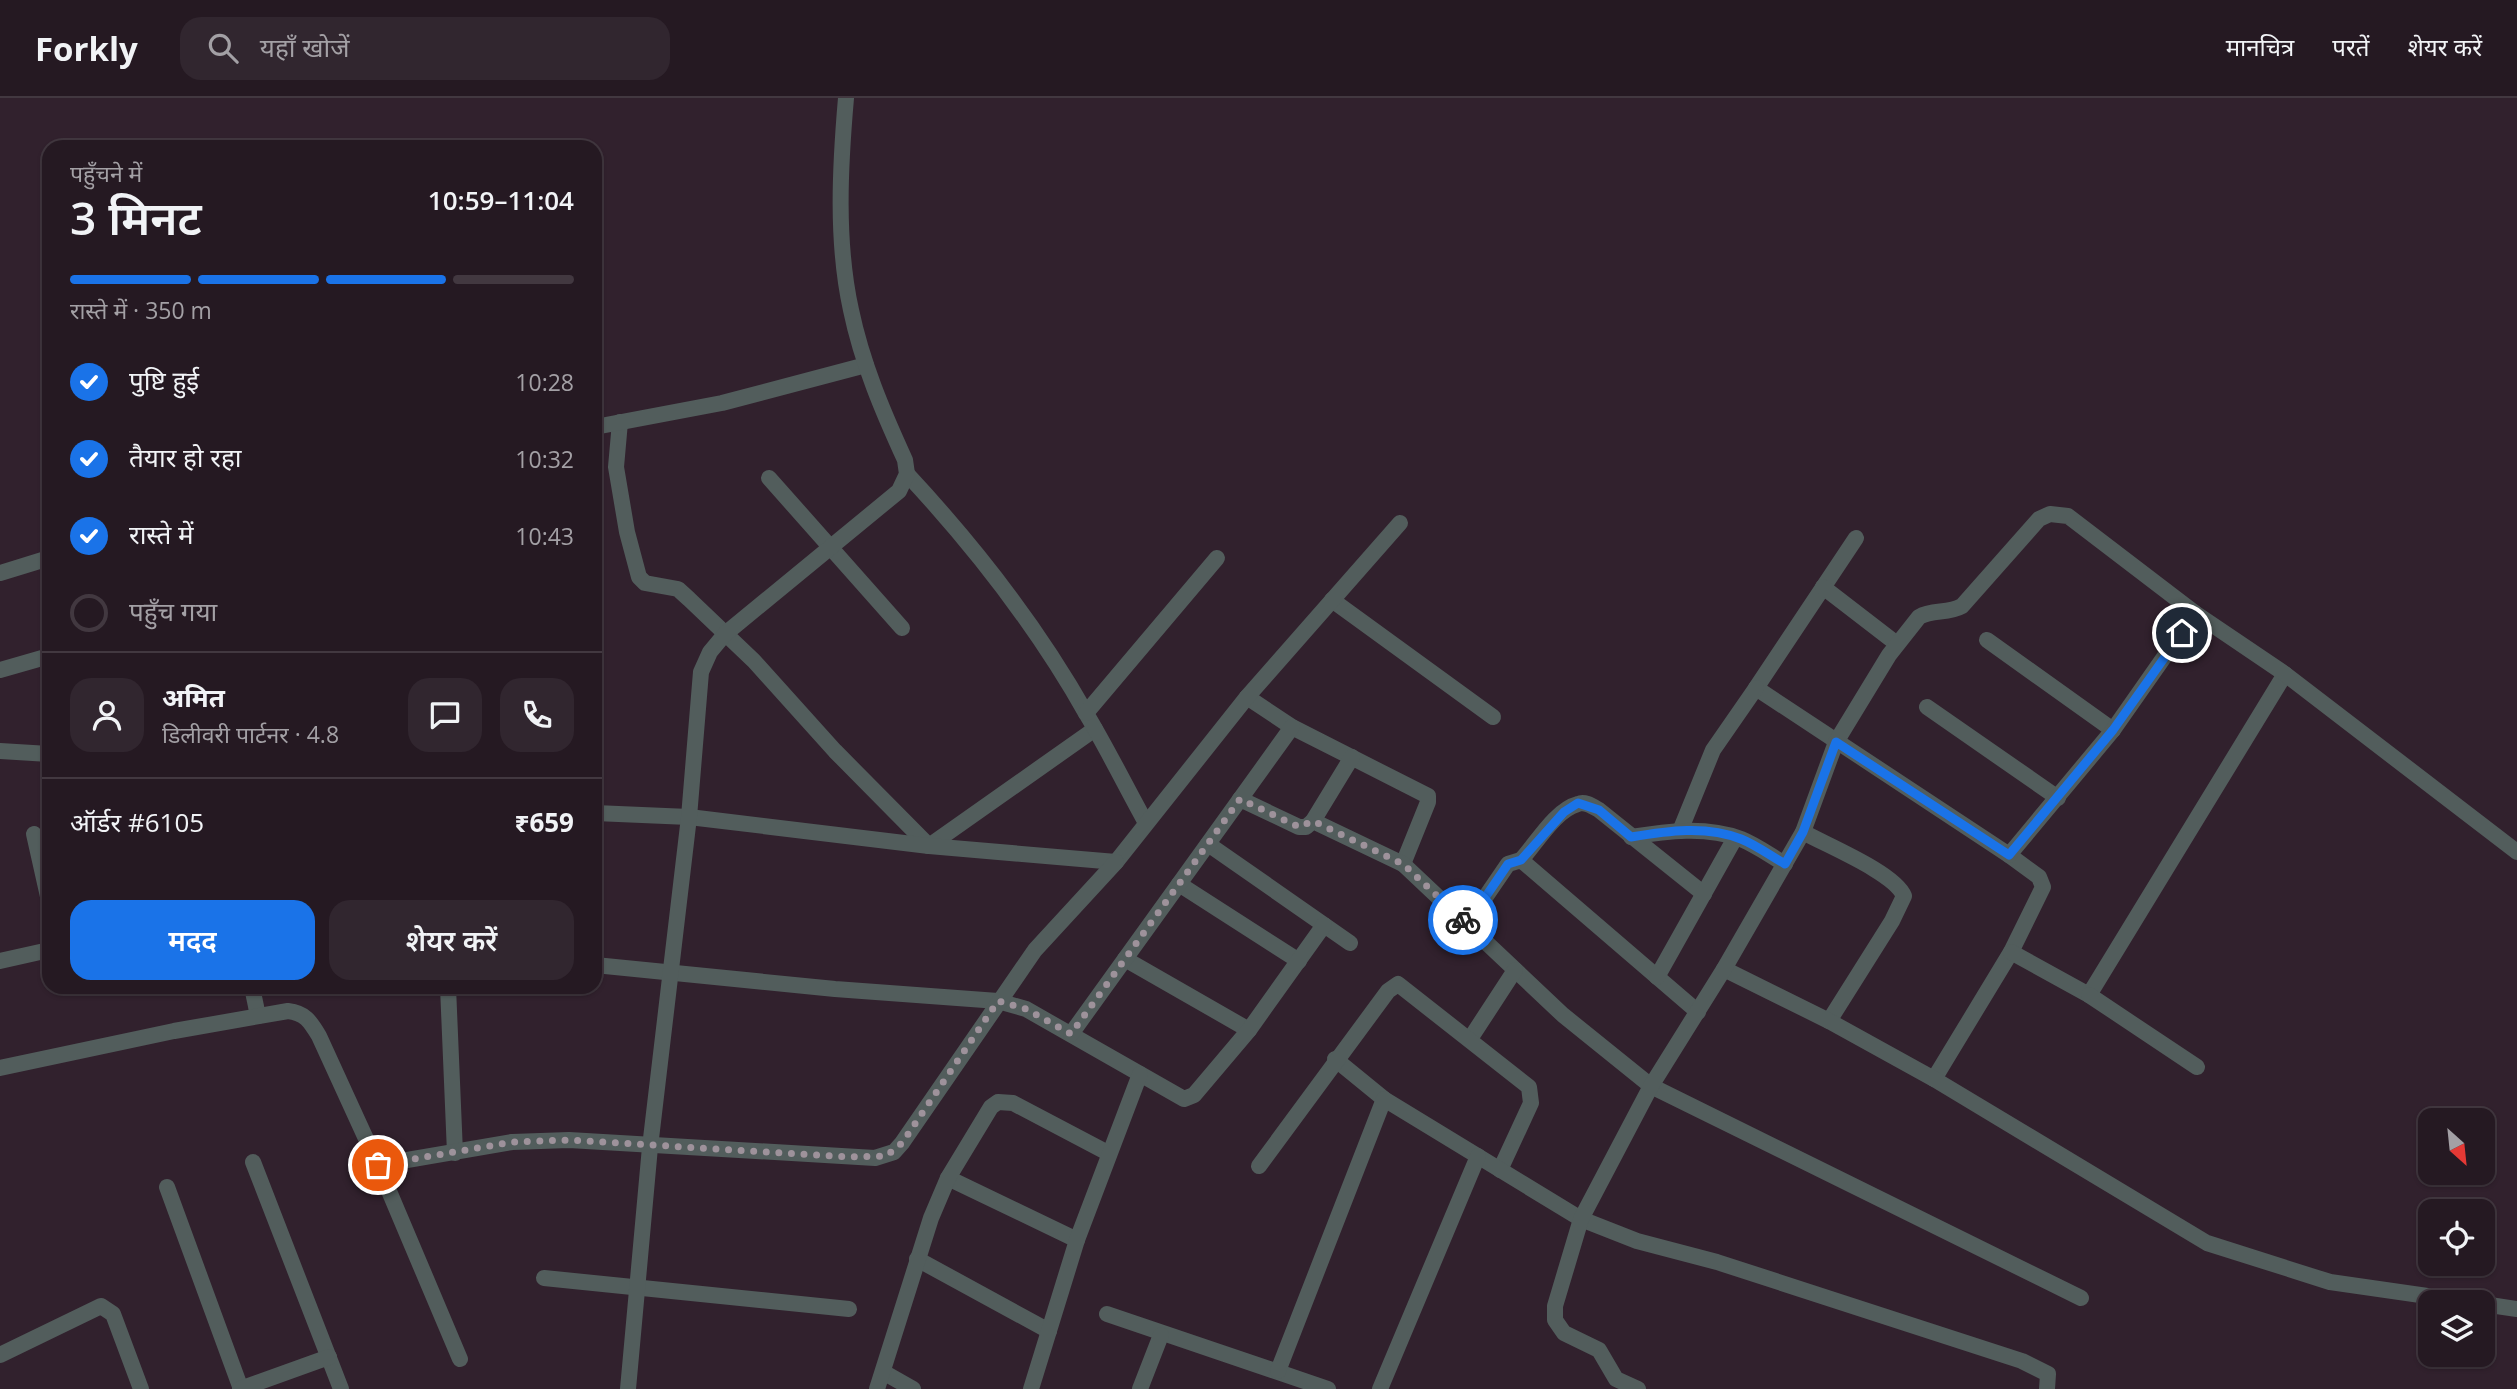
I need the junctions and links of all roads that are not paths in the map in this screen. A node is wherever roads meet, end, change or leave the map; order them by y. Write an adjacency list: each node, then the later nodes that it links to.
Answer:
1 (846, 98): 2 (street)
2 (866, 365): 3 (street); 5 (street)
3 (620, 422): 4 (street); 17 (street)
4 (602, 426)
5 (907, 474): 9 (street); 26 (street)
6 (769, 478): 9 (street)
7 (1400, 523): 14 (street)
8 (1856, 538): 13 (street)
9 (832, 546): 16 (street); 17 (street)
10 (1217, 558): 26 (street)
11 (42, 560): 12 (street)
12 (0, 573)
13 (1823, 587): 19 (street); 23 (street)
14 (1332, 600): 24 (street); 27 (street)
15 (2195, 613): 19 (street); 22 (street); 30 (street)
16 (902, 628)
17 (725, 634): 38 (street); 47 (street)
18 (1987, 640): 30 (street)
19 (1897, 644): 31 (street)
20 (42, 658): 21 (street)
21 (0, 670)
22 (2285, 674): 48 (street); 72 (street)
23 (1756, 688): 31 (street); 41 (street)
24 (1247, 697): 28 (street); 40 (street)
25 (1927, 707): 35 (street)
26 (1086, 713): 29 (street)
27 (1493, 717)
28 (1292, 727): 34 (street); 36 (street)
29 (1094, 729): 40 (street); 47 (street)
30 (2113, 730): 35 (street)
31 (1836, 742): 42 (street); 49 (street)
32 (0, 751): 33 (street)
33 (42, 754)
34 (1352, 757): 39 (street); 52 (street)
35 (2058, 798): 49 (street)
36 (1240, 799): 39 (street); 46 (street)
37 (602, 813): 38 (street)
38 (689, 817): 47 (street); 68 (street)
39 (1313, 821): 52 (street)
40 (1146, 823): 51 (street)
41 (1680, 831): 44 (street); 45 (street)
42 (1803, 832): 53 (street); 76 (street)
43 (34, 834): 54 (street)
44 (1631, 837): 50 (street); 56 (street)
45 (1735, 838): 53 (street); 56 (street)
46 (1208, 844): 55 (street); 58 (street)
47 (929, 846): 51 (street)
48 (2517, 852)
49 (2009, 855): 61 (street)
50 (1521, 860): 57 (street); 69 (street)
51 (1116, 862): 73 (street)
52 (1403, 864): 57 (street)
53 (1785, 864): 66 (street)
54 (42, 870)
55 (1179, 884): 62 (street); 64 (street)
56 (1704, 894): 69 (street)
57 (1467, 924): 67 (street)
58 (1324, 925): 59 (street); 64 (street)
59 (1350, 943)
60 (42, 952): 63 (street)
61 (2011, 952): 72 (street); 84 (street)
62 (1125, 959): 77 (street); 78 (street)
63 (0, 961)
64 (1298, 961): 77 (street)
65 (602, 966): 68 (street)
66 (1724, 969): 74 (street); 76 (street)
67 (1515, 970): 79 (street); 85 (street)
68 (669, 974): 73 (street); 87 (street)
69 (1657, 977): 74 (street)
70 (253, 994): 75 (street)
71 (448, 994): 88 (street)
72 (2089, 995): 81 (street)
73 (998, 1001): 78 (street); 87 (street)
74 (1698, 1012): 85 (street)
75 (258, 1016): 82 (street); 92 (street)
76 (1829, 1020): 84 (street)
77 (1249, 1030): 83 (street)
78 (1071, 1034): 83 (street)
79 (1470, 1039): 80 (street); 94 (street)
80 (1335, 1059): 86 (street); 93 (street)
81 (2197, 1067)
82 (0, 1068)
83 (1140, 1074): 89 (street)
84 (1934, 1079): 102 (street)
85 (1651, 1086): 97 (street); 103 (street)
86 (1384, 1099): 90 (street); 113 (street)
87 (650, 1147): 88 (street); 101 (street)
88 (454, 1153): 92 (street)
89 (1108, 1153): 95 (street); 98 (street)
90 (1478, 1156): 94 (street); 124 (street)
91 (253, 1162): 111 (street)
92 (378, 1165): 112 (street)
93 (1259, 1166)
94 (1500, 1170): 97 (street)
95 (948, 1178): 98 (street); 99 (street)
96 (167, 1187): 116 (street)
97 (1581, 1219): 125 (street); 126 (street)
98 (1077, 1240): 108 (street)
99 (917, 1259): 108 (street); 114 (street)
100 (544, 1278): 101 (street)
101 (638, 1287): 106 (street); 118 (street)
102 (2418, 1295)
103 (2081, 1298)
104 (2495, 1306): 105 (street)
105 (2517, 1309)
106 (849, 1310)
107 (1107, 1314): 109 (street)
108 (1049, 1331): 121 (street)
109 (1161, 1335): 113 (street); 122 (street)
110 (0, 1355): 115 (street)
111 (329, 1357): 116 (street); 117 (street)
112 (460, 1359)
113 (1278, 1371): 123 (street)
114 (883, 1372): 119 (street); 120 (street)
115 (141, 1389)
116 (241, 1389)
117 (341, 1389)
118 (628, 1389)
119 (877, 1389)
120 (913, 1389)
121 (1031, 1389)
122 (1140, 1389)
123 (1328, 1389)
124 (1380, 1389)
125 (1638, 1389)
126 (2047, 1389)

